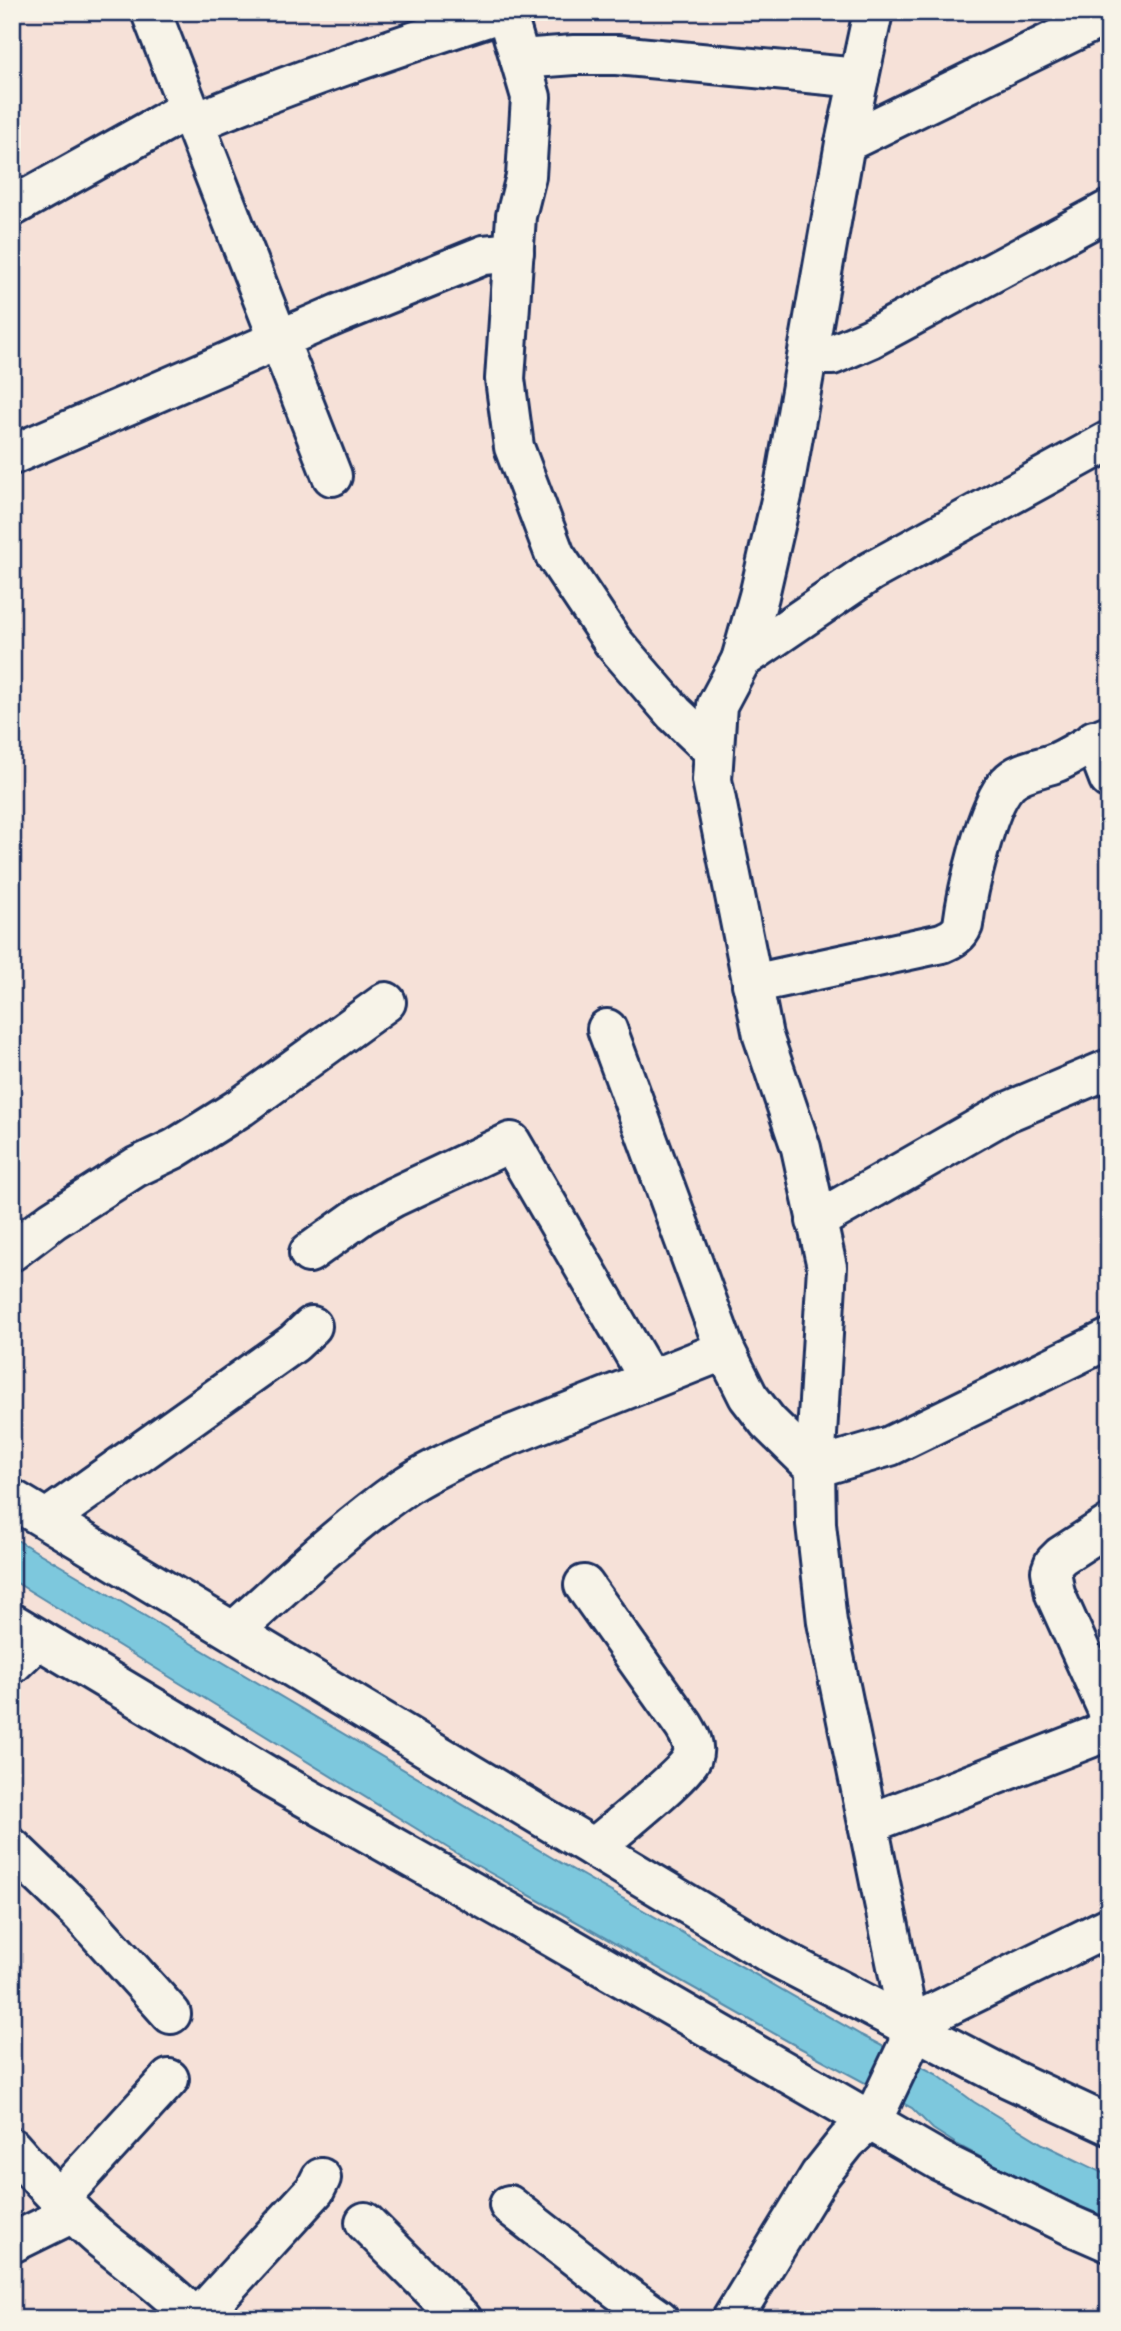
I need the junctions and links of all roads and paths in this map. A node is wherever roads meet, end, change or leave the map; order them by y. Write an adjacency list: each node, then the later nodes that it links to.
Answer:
1 (151, 12): 7 (street)
2 (504, 12): 5 (street); 7 (street)
3 (873, 12): 6 (street)
4 (1109, 14): 8 (street)
5 (520, 59): 6 (street); 11 (street)
6 (859, 78): 8 (street)
7 (191, 116): 9 (street); 12 (street)
8 (845, 143): 13 (street)
9 (12, 207)
10 (1109, 210): 13 (street)
11 (514, 252): 12 (street); 19 (street)
12 (278, 340): 15 (street); 16 (street)
13 (808, 355): 17 (street)
14 (1109, 441): 17 (street)
15 (12, 455)
16 (332, 477)
17 (741, 660): 19 (street)
18 (1101, 738): 20 (street); 21 (street)
19 (713, 750): 21 (street)
20 (1109, 779)
21 (752, 984): 25 (street)
22 (386, 1002): 26 (street)
23 (607, 1030): 30 (street)
24 (1109, 1069): 25 (street)
25 (816, 1221): 32 (street)
26 (12, 1251)
27 (309, 1253): 31 (street)
28 (312, 1326): 34 (street)
29 (1109, 1339): 32 (street)
30 (725, 1350): 31 (street); 32 (street)
31 (649, 1379): 37 (street)
32 (815, 1468): 39 (street)
33 (12, 1499): 34 (street)
34 (47, 1520): 37 (street)
35 (1109, 1525): 39 (street)
36 (584, 1585): 40 (street)
37 (233, 1631): 40 (street)
38 (21, 1642): 46 (street)
39 (868, 1824): 44 (street)
40 (594, 1848): 44 (street)
41 (12, 1849): 43 (street)
42 (1109, 1927): 44 (street)
43 (171, 2014)
44 (909, 2035): 46 (street); 47 (street)
45 (169, 2079): 51 (street)
46 (874, 2112): 53 (street); 58 (street)
47 (1109, 2125)
48 (12, 2148): 51 (street)
49 (321, 2178): 55 (street)
50 (509, 2205): 57 (street)
51 (65, 2206): 54 (street); 55 (street)
52 (365, 2222): 56 (street)
53 (1109, 2242)
54 (12, 2243)
55 (197, 2319)
56 (462, 2319)
57 (659, 2319)
58 (732, 2319)

